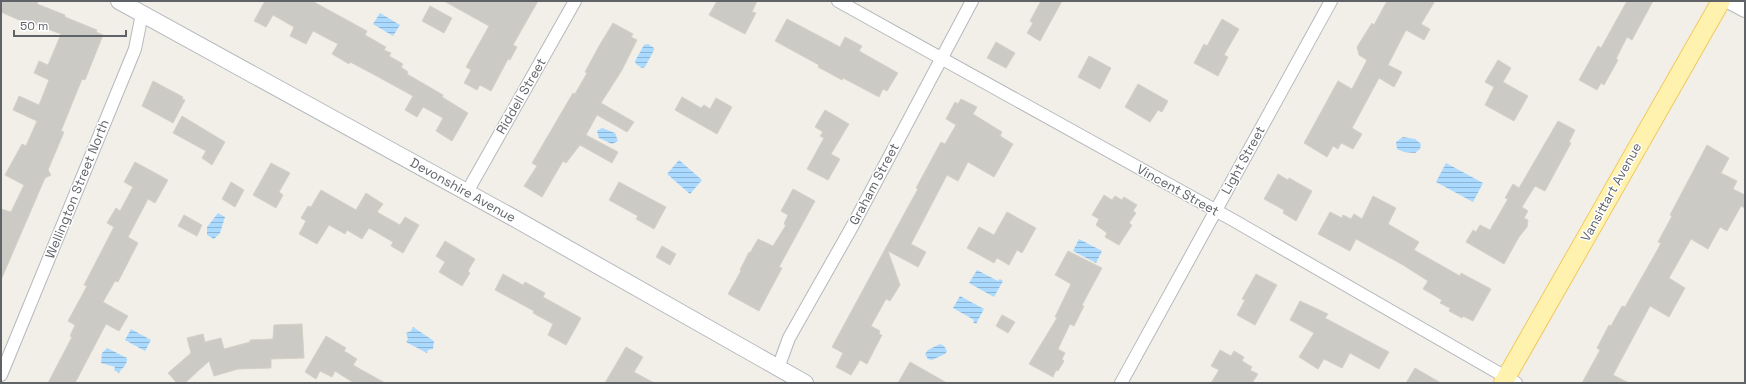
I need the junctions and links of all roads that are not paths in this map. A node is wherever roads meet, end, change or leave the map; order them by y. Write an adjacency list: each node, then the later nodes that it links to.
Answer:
1 (120, 1): 8 (main road, Devonshire Avenue)
2 (575, 1): 11 (street, Riddell Street)
3 (838, 1): 10 (street, Vincent Street)
4 (972, 1): 10 (street, Graham Street)
5 (1331, 1): 12 (street, Light Street)
6 (1720, 1): 15 (main road, Vansittart Avenue)
7 (1730, 1): 9 (main road)
8 (143, 7): 11 (main road, Devonshire Avenue); 14 (street, Wellington Street North)
9 (1745, 9)
10 (940, 58): 12 (street, Vincent Street); 13 (street, Graham Street)
11 (466, 192): 13 (main road, Devonshire Avenue)
12 (1215, 210): 15 (street, Vincent Street); 17 (street, Light Street)
13 (778, 368): 16 (main road, Devonshire Avenue)
14 (1, 375)
15 (1508, 381)
16 (805, 383)
17 (1121, 383)

